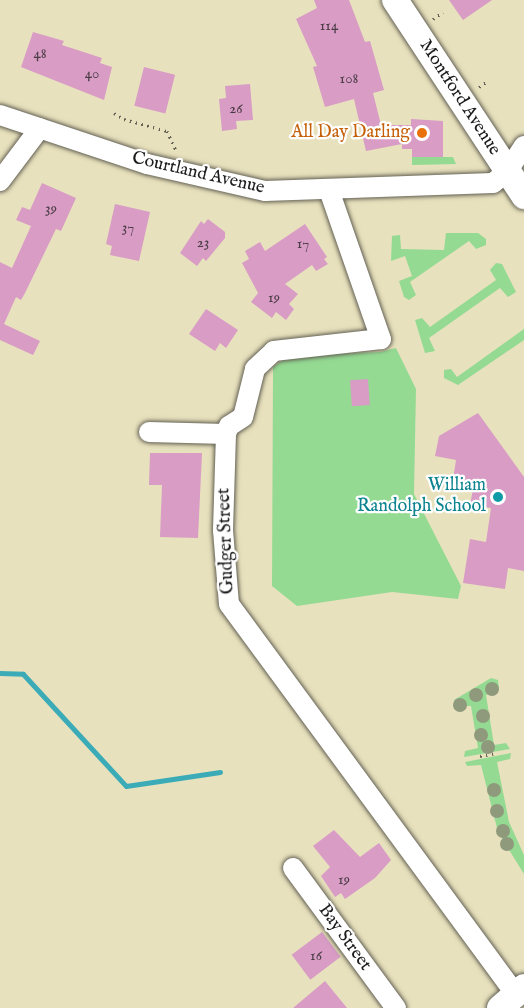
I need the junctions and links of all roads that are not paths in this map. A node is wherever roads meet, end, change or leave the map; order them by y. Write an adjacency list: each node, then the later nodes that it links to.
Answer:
1 (395, 0): 5 (street, Montford Avenue)
2 (0, 115): 3 (street, Courtland Avenue)
3 (40, 128): 6 (street); 7 (street, Courtland Avenue)
4 (524, 146): 5 (street)
5 (507, 172): 7 (street, Courtland Avenue); 8 (street, Montford Avenue)
6 (0, 181)
7 (328, 190): 10 (street)
8 (524, 196)
9 (149, 432): 10 (street)
10 (226, 434): 12 (street, Gudger Street)
11 (293, 868): 13 (street, Bay Street)
12 (513, 997)
13 (396, 1008)

